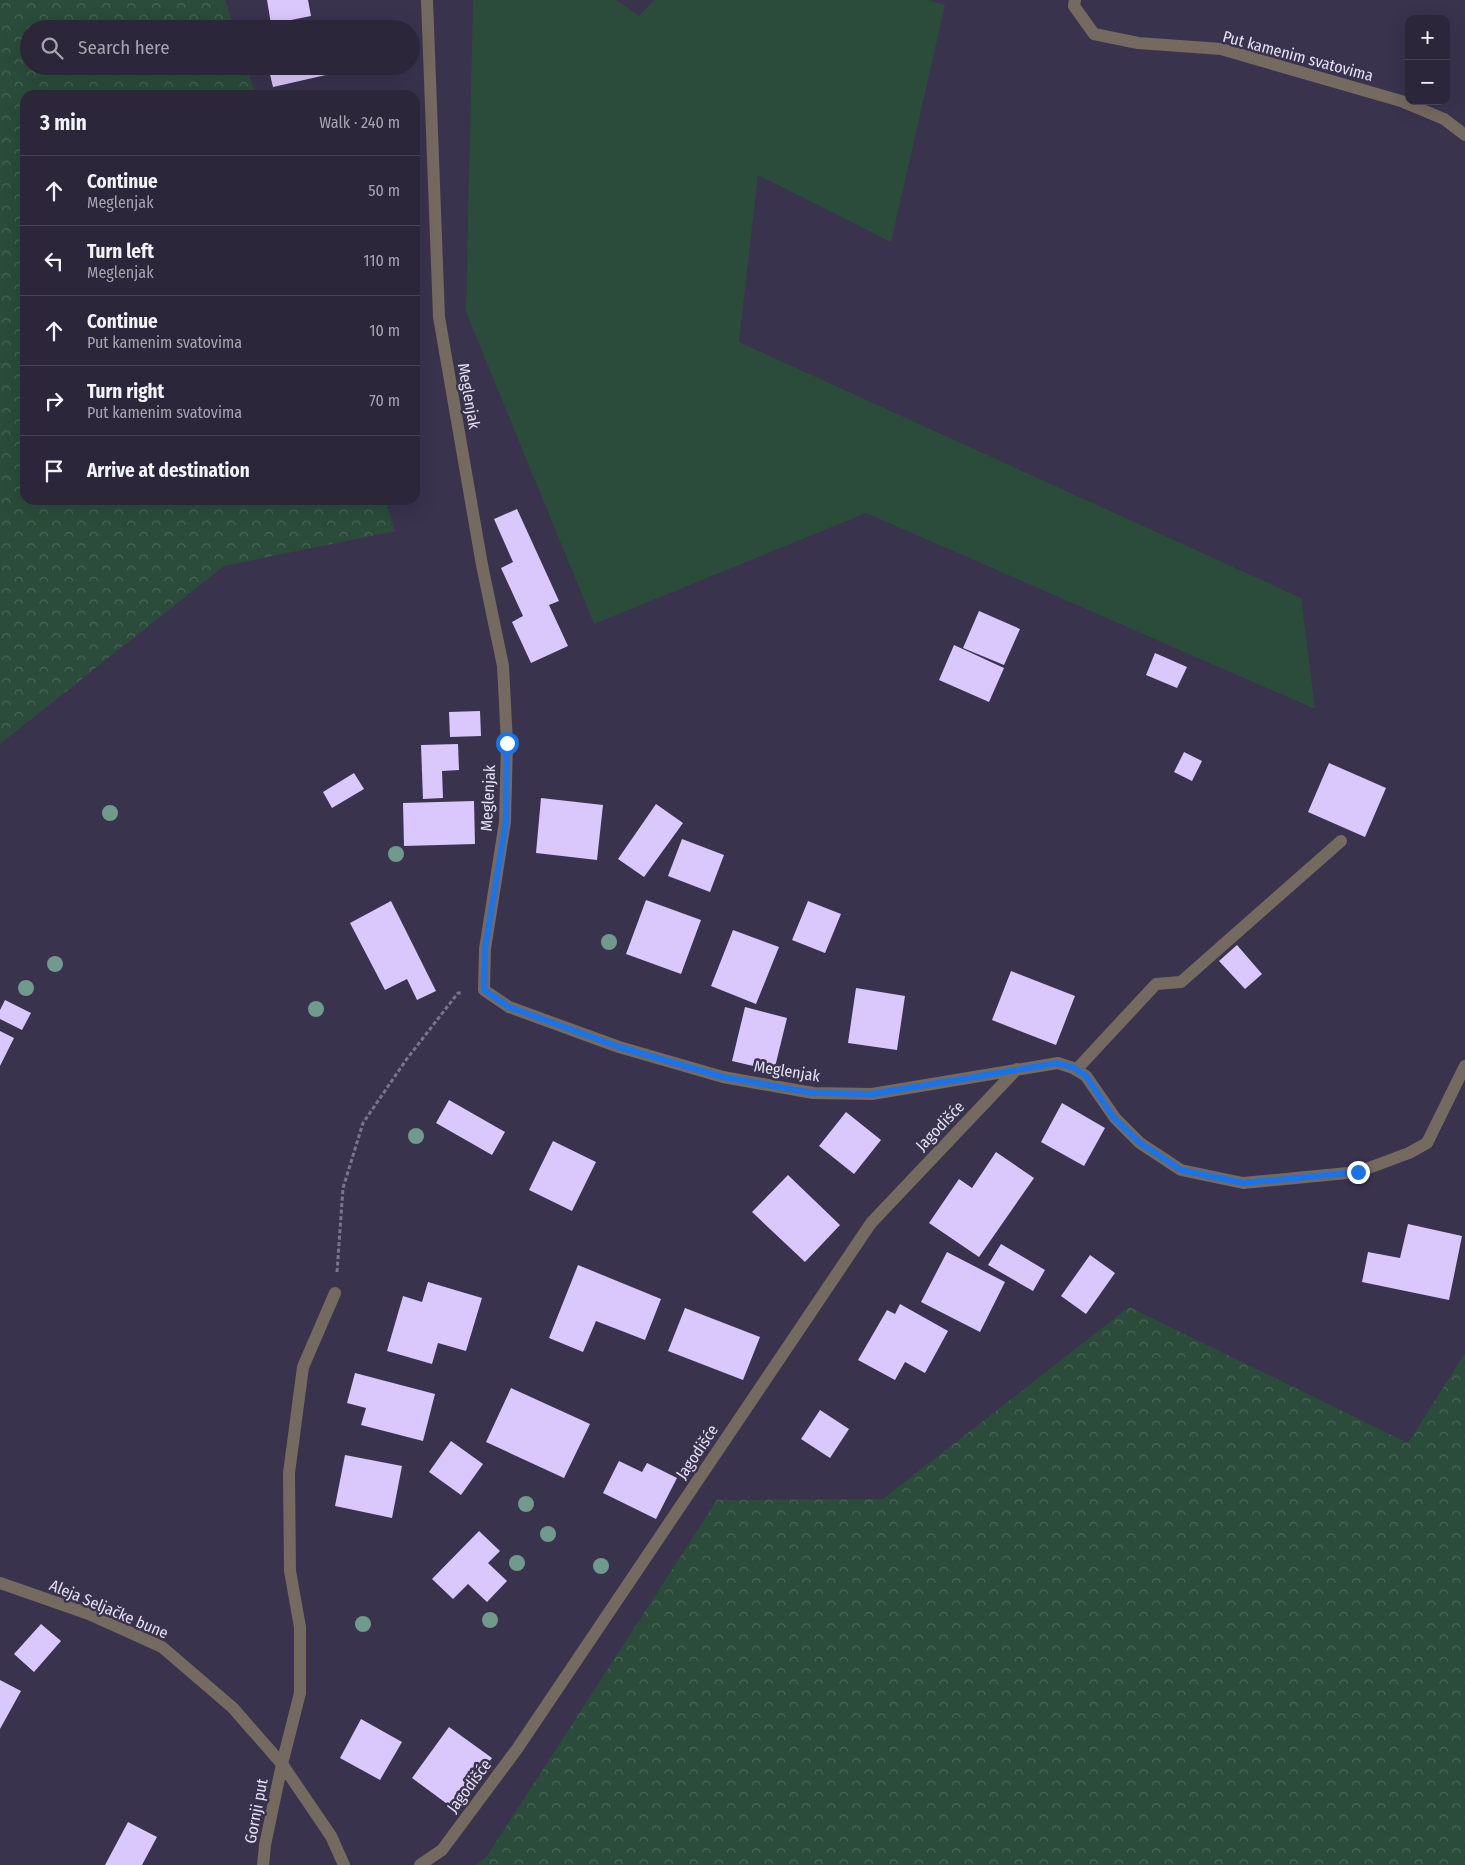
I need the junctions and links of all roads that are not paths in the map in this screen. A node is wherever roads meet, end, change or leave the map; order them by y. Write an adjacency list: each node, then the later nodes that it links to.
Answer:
1 (427, 0): 6 (street, Meglenjak)
2 (1075, 0): 3 (street, Put kamenim svatovima)
3 (1465, 135)
4 (1340, 841): 7 (street)
5 (1465, 1066): 7 (street)
6 (1017, 1069): 7 (street); 13 (street, Jagodišće)
7 (1076, 1070)
8 (335, 1293): 10 (street, Gornji put)
9 (0, 1583): 10 (street, Aleja Seljačke bune)
10 (282, 1764): 11 (street, Gornji put); 12 (street, Aleja Seljačke bune)
11 (264, 1865)
12 (344, 1865)
13 (420, 1865)

